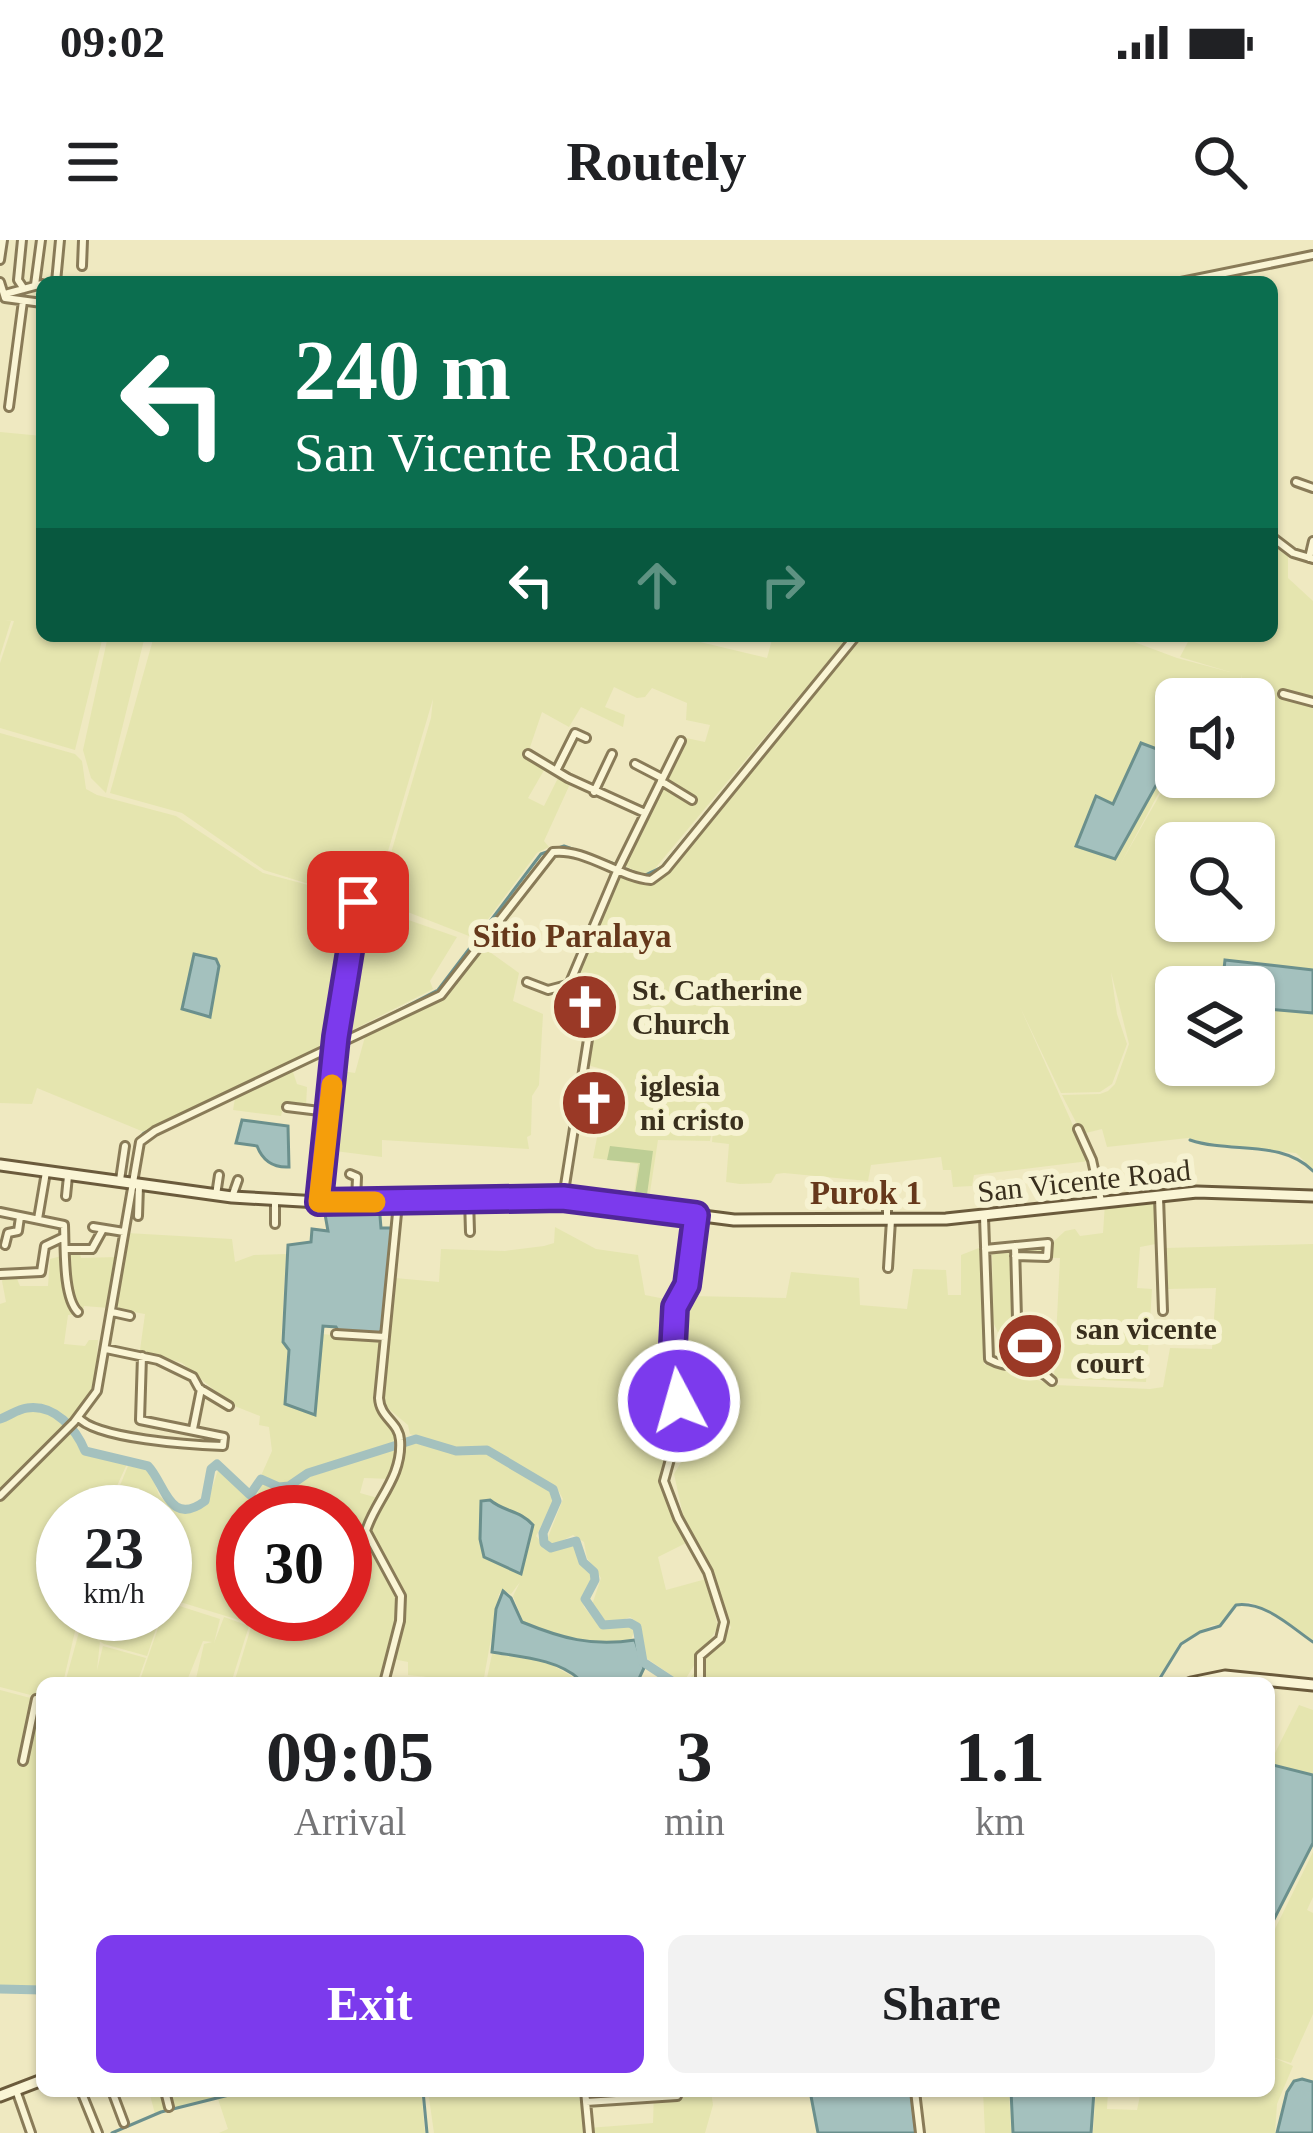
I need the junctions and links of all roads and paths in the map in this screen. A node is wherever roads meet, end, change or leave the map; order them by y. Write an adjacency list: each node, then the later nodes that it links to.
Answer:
1 (3, 240): 7 (street)
2 (22, 240): 12 (street)
3 (41, 240): 9 (street)
4 (60, 240): 10 (street)
5 (83, 240): 8 (street)
6 (1313, 255): 11 (street)
7 (0, 260)
8 (82, 266)
9 (39, 276)
10 (57, 276)
11 (1210, 276)
12 (18, 280): 15 (street); 16 (street)
13 (0, 282): 16 (street)
14 (36, 286): 15 (street)
15 (24, 289): 16 (street)
16 (6, 295): 17 (street)
17 (22, 301): 18 (street); 19 (street)
18 (36, 302)
19 (9, 407)
20 (1296, 482): 21 (street)
21 (1313, 488)
22 (1313, 541): 24 (street)
23 (1278, 542): 24 (street)
24 (1311, 559)
25 (851, 642): 38 (street)
26 (1283, 694): 27 (street)
27 (1313, 701)
28 (586, 739): 33 (street)
29 (682, 742): 34 (street)
30 (528, 754): 33 (street)
31 (612, 754): 35 (street)
32 (634, 764): 34 (street)
33 (557, 769): 35 (street)
34 (661, 780): 36 (street); 37 (street)
35 (594, 791): 37 (street)
36 (692, 800)
37 (645, 813): 38 (street)
38 (617, 871): 41 (street); 42 (street)
39 (358, 899): 42 (street)
40 (527, 982): 41 (street)
41 (571, 984): 62 (street)
42 (336, 1046): 44 (street); 54 (street)
43 (287, 1107): 44 (street)
44 (328, 1112): 65 (street)
45 (1078, 1129): 64 (street)
46 (125, 1146): 53 (street)
47 (0, 1165): 48 (street, San Vicente Road)
48 (46, 1172): 51 (street, San Vicente Road); 73 (street)
49 (219, 1174): 58 (street)
50 (350, 1174): 66 (street)
51 (68, 1176): 53 (street, San Vicente Road); 57 (street)
52 (238, 1180): 60 (street)
53 (119, 1183): 54 (street, San Vicente Road)
54 (135, 1185): 58 (street, San Vicente Road); 71 (street); 76 (street)
55 (886, 1189): 74 (street)
56 (1160, 1193): 59 (street, San Vicente Road); 64 (street, San Vicente Road); 86 (street)
57 (66, 1196)
58 (216, 1196): 60 (street, San Vicente Road)
59 (1313, 1196)
60 (232, 1197): 63 (street, San Vicente Road)
61 (469, 1198): 62 (street, San Vicente Road); 67 (street, San Vicente Road); 77 (street)
62 (563, 1198): 69 (street, San Vicente Road)
63 (275, 1200): 65 (street, San Vicente Road); 75 (street)
64 (1101, 1201): 72 (street, San Vicente Road)
65 (319, 1202): 66 (street, San Vicente Road)
66 (356, 1202): 67 (street, San Vicente Road)
67 (398, 1202): 91 (street)
68 (0, 1212): 70 (street)
69 (696, 1215): 74 (street, San Vicente Road); 104 (street)
70 (20, 1216): 73 (street); 79 (street)
71 (138, 1216)
72 (984, 1217): 74 (street, San Vicente Road); 82 (street)
73 (38, 1219): 78 (street)
74 (889, 1220): 84 (street)
75 (275, 1224)
76 (124, 1232): 81 (street); 88 (street)
77 (470, 1232)
78 (64, 1238): 81 (street); 85 (street)
79 (5, 1245)
80 (1015, 1246): 82 (street); 83 (street); 83 (street)
81 (65, 1249): 87 (street)
82 (986, 1249): 95 (street)
83 (1015, 1256): 93 (street)
84 (888, 1268)
85 (1, 1277)
86 (1163, 1311)
87 (78, 1312)
88 (112, 1312): 89 (street); 92 (street)
89 (130, 1316)
90 (336, 1334): 91 (street)
91 (386, 1337): 103 (street)
92 (106, 1349): 94 (street); 99 (street)
93 (1018, 1355)
94 (142, 1356): 96 (street); 98 (street)
95 (1052, 1381)
96 (201, 1389): 97 (street); 100 (street)
97 (229, 1406)
98 (140, 1420): 100 (street); 101 (street)
99 (74, 1422): 101 (street); 102 (street)
100 (193, 1429): 101 (street)
101 (133, 1435)
102 (0, 1496)
103 (386, 1677)
104 (700, 1677)
105 (1275, 1680): 106 (street)
106 (1313, 1685)
107 (36, 1699): 108 (street)
108 (23, 1761)
109 (36, 2082): 110 (street)
110 (16, 2090): 111 (street); 121 (street)
111 (0, 2096)
112 (83, 2097): 122 (street)
113 (114, 2097): 120 (street)
114 (166, 2097): 119 (street)
115 (586, 2097): 118 (street)
116 (662, 2097): 118 (street)
117 (916, 2097): 124 (street)
118 (586, 2102): 123 (street)
119 (169, 2107)
120 (124, 2123)
121 (32, 2133)
122 (98, 2133)
123 (589, 2133)
124 (920, 2133)

